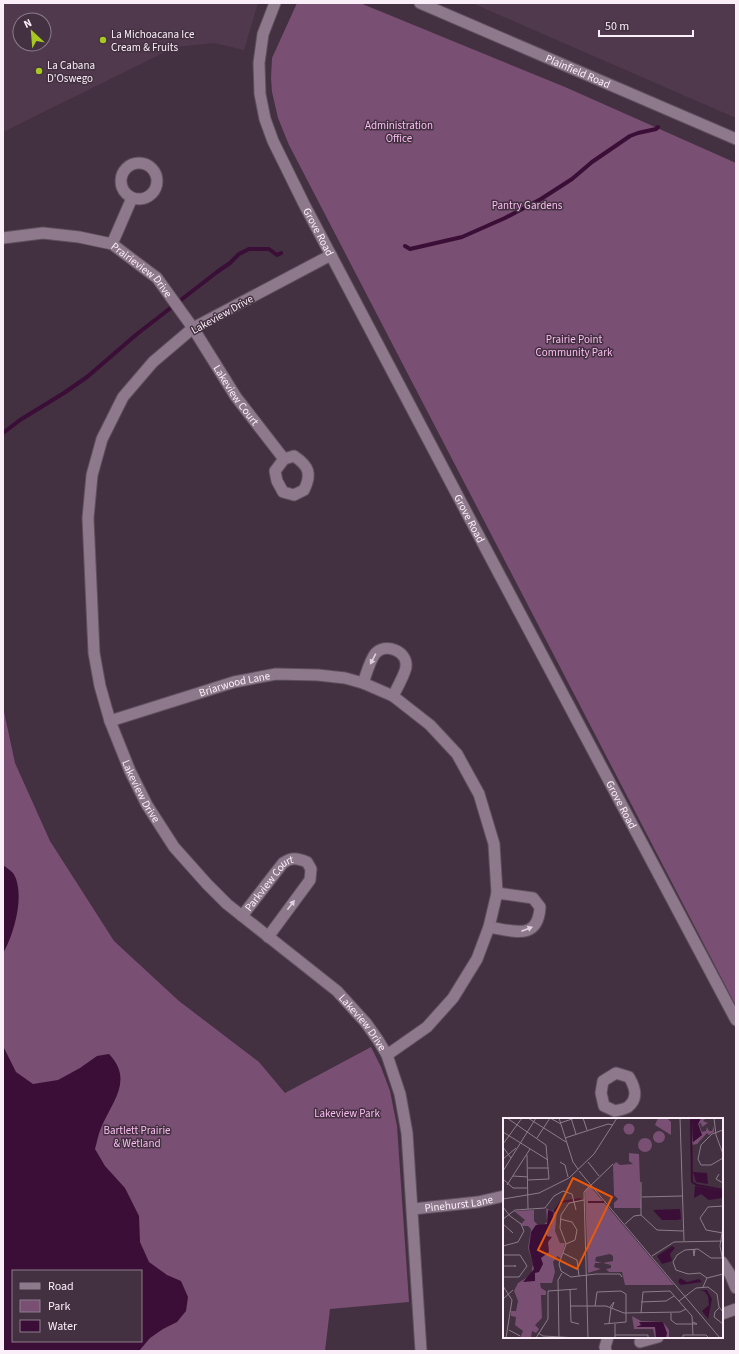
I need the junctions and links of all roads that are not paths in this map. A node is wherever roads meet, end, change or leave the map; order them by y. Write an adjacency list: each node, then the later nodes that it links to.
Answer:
1 (275, 3): 7 (street, Grove Road)
2 (420, 3): 3 (street, Plainfield Road)
3 (736, 139)
4 (132, 198): 6 (street)
5 (3, 238): 6 (street, Prairieview Drive)
6 (112, 244): 8 (street, Prairieview Drive)
7 (331, 255): 8 (street, Lakeview Drive); 17 (street, Grove Road)
8 (193, 328): 9 (street, Lakeview Court); 12 (street, Lakeview Drive)
9 (284, 459)
10 (363, 683): 11 (street, Briarwood Lane); 11 (street, one-way to 10); 12 (street, Briarwood Lane)
11 (393, 696): 13 (street, Briarwood Lane)
12 (110, 721): 14 (street, Lakeview Drive)
13 (497, 893): 15 (street, Briarwood Lane); 15 (street, one-way to 13)
14 (242, 916): 16 (street, Lakeview Drive); 16 (street, Parkview Court, one-way to 14)
15 (490, 927): 18 (street, Briarwood Lane)
16 (268, 937): 18 (street, Lakeview Drive)
17 (736, 1020)
18 (387, 1055): 20 (street, Lakeview Drive)
19 (503, 1196): 20 (street, Pinehurst Lane)
20 (413, 1209): 28 (street, Lakeview Drive)
21 (723, 1264): 22 (street)
22 (736, 1288)
23 (736, 1309): 24 (street)
24 (723, 1314)
25 (608, 1338): 29 (street)
26 (655, 1338): 27 (street)
27 (639, 1343)
28 (421, 1351)
29 (606, 1351)

